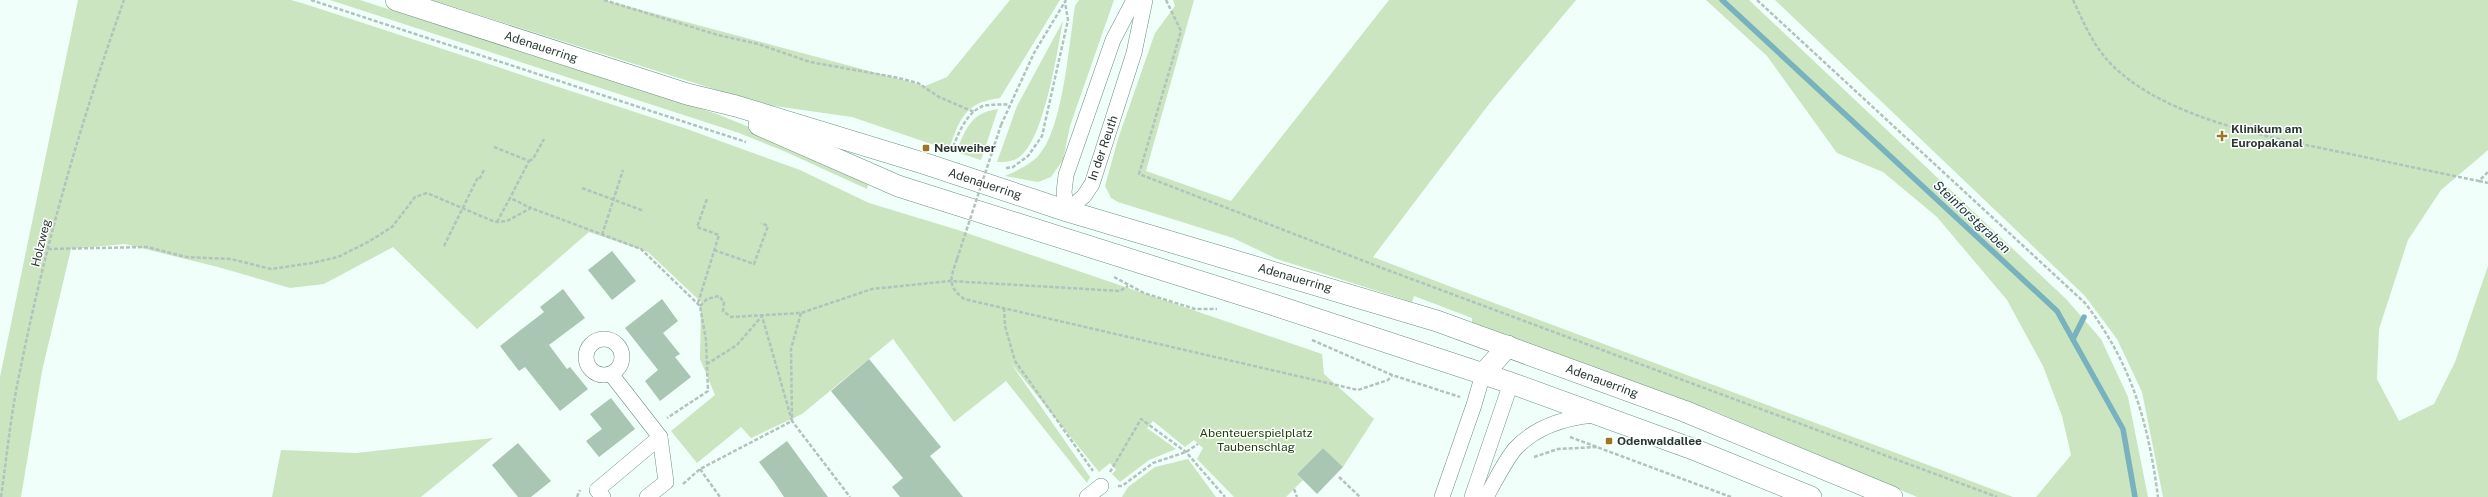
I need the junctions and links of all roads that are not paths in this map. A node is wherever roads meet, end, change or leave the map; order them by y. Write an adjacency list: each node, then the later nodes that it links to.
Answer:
1 (396, 0): 4 (main road, Adenauerring)
2 (1134, 0): 5 (street)
3 (1145, 0): 5 (street, In der Reuth)
4 (686, 94): 5 (main road, Adenauerring); 6 (main road, Adenauerring)
5 (1067, 211): 6 (main road); 7 (main road, Adenauerring)
6 (1058, 238): 9 (main road, Adenauerring)
7 (1508, 346): 9 (main road); 10 (main road); 21 (main road, Adenauerring)
8 (611, 374): 12 (street)
9 (1483, 374): 10 (main road, Adenauerring); 17 (street)
10 (1511, 383): 11 (main road, Adenauerring); 18 (street)
11 (1596, 414): 19 (street); 20 (main road, Adenauerring)
12 (657, 433): 14 (street); 15 (street)
13 (1101, 486): 16 (street)
14 (596, 495)
15 (647, 497)
16 (1087, 497)
17 (1442, 497)
18 (1472, 497)
19 (1486, 497)
20 (1811, 497)
21 (1892, 497)

